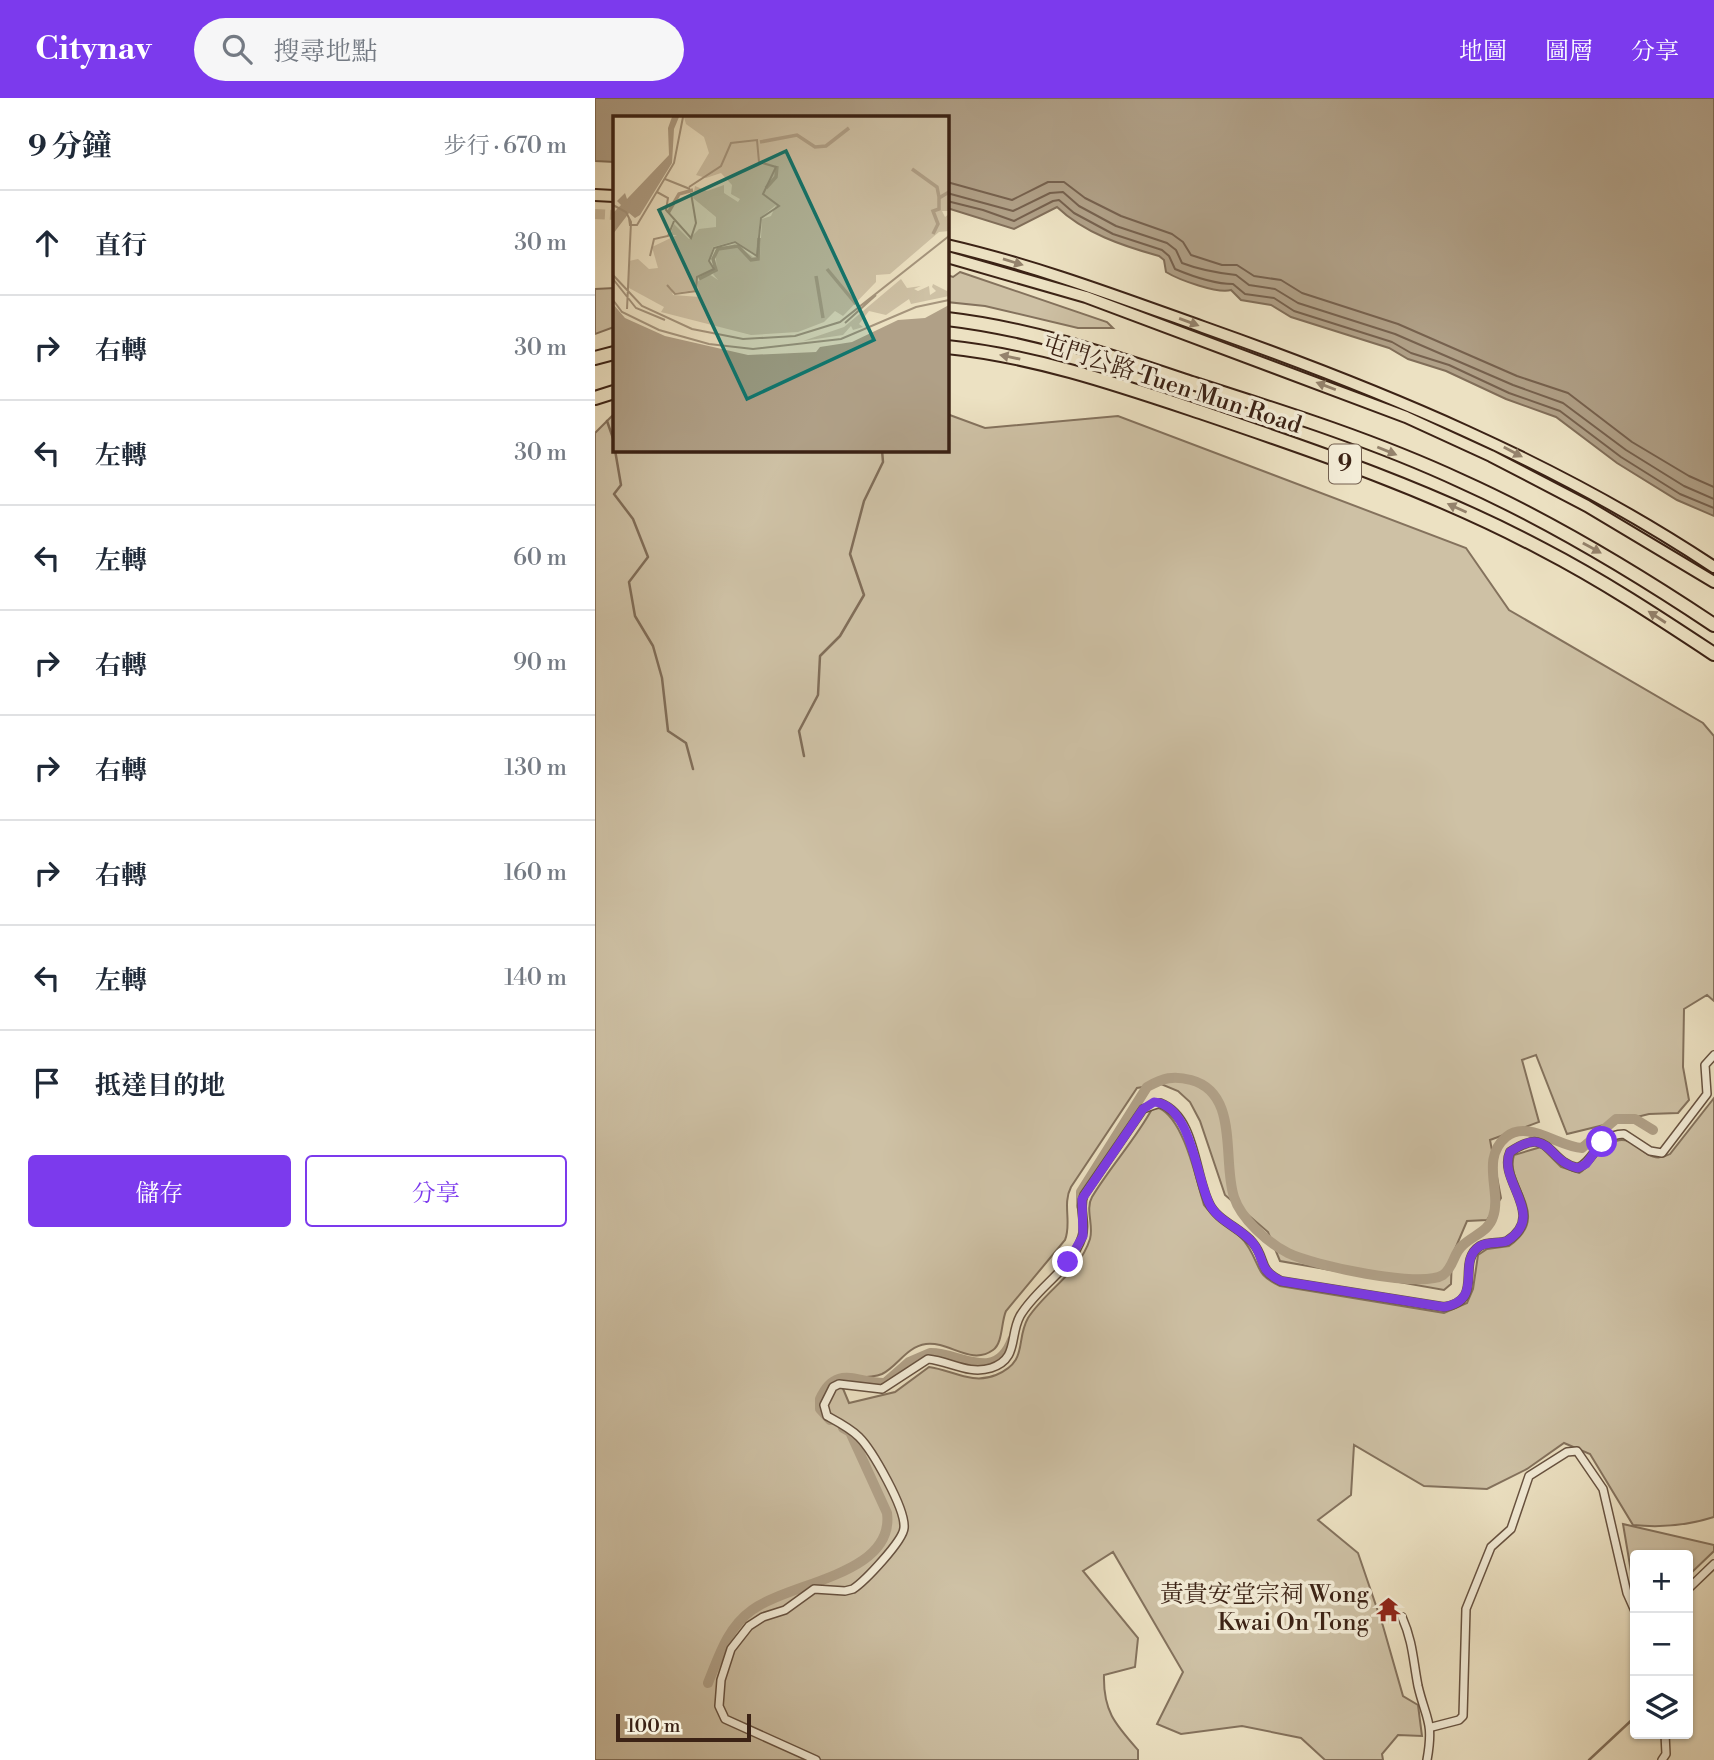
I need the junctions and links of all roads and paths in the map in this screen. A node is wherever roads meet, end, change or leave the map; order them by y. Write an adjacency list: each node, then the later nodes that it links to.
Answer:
1 (595, 195): 2 (main road)
2 (613, 196)
3 (949, 246): 11 (main road, one-way to 11)
4 (949, 258): 12 (main road, one-way to 4)
5 (949, 319): 13 (highway, 屯門公路 Tuen Mun Road / 9, one-way to 13)
6 (949, 347): 14 (highway, 屯門公路 Tuen Mun Road / 9, one-way to 6)
7 (613, 353): 8 (highway)
8 (595, 358)
9 (613, 392): 10 (highway)
10 (595, 398)
11 (1714, 567)
12 (1714, 582)
13 (1714, 625)
14 (1714, 654)
15 (1714, 1055): 22 (street)
16 (1714, 1563): 17 (street)
17 (1693, 1584)
18 (1630, 1600): 20 (street)
19 (1402, 1617): 20 (street)
20 (1431, 1727): 23 (street)
21 (1665, 1739): 24 (street)
22 (816, 1760)
23 (1427, 1760)
24 (1662, 1760)

